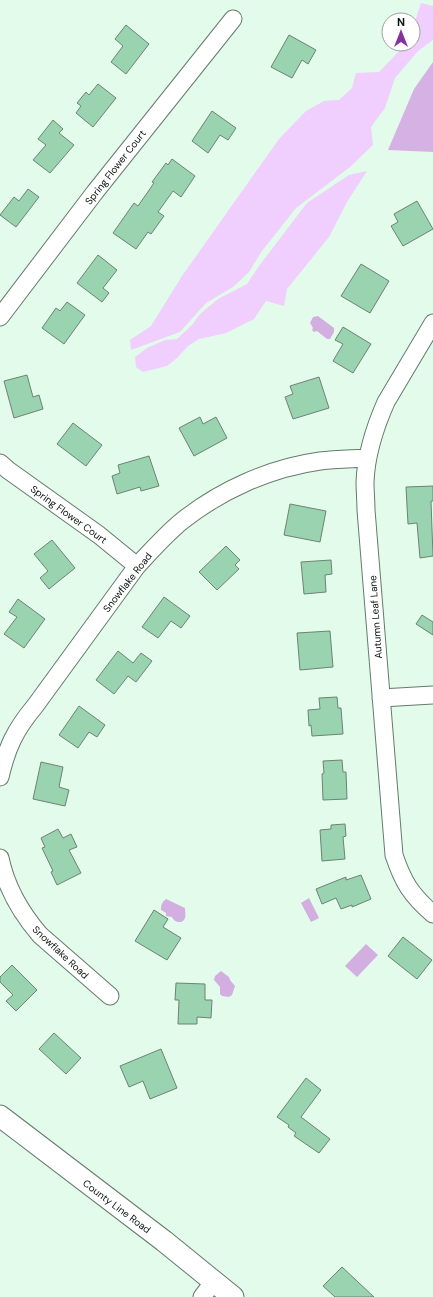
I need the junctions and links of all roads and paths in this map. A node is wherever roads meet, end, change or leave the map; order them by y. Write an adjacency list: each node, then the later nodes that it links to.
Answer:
1 (233, 19): 2 (street, Spring Flower Court)
2 (0, 317)
3 (433, 323): 4 (street, Autumn Leaf Lane)
4 (368, 458): 6 (street, Snowflake Road); 8 (street, Autumn Leaf Lane)
5 (0, 463): 6 (street, Spring Flower Court)
6 (137, 566): 9 (street, Snowflake Road)
7 (433, 695): 8 (street)
8 (381, 698): 11 (street, Autumn Leaf Lane)
9 (0, 777)
10 (0, 858): 12 (street, Snowflake Road)
11 (433, 914)
12 (110, 996)
13 (0, 1116): 14 (main road, County Line Road)
14 (208, 1289): 15 (main road, County Line Road)
15 (233, 1297)

